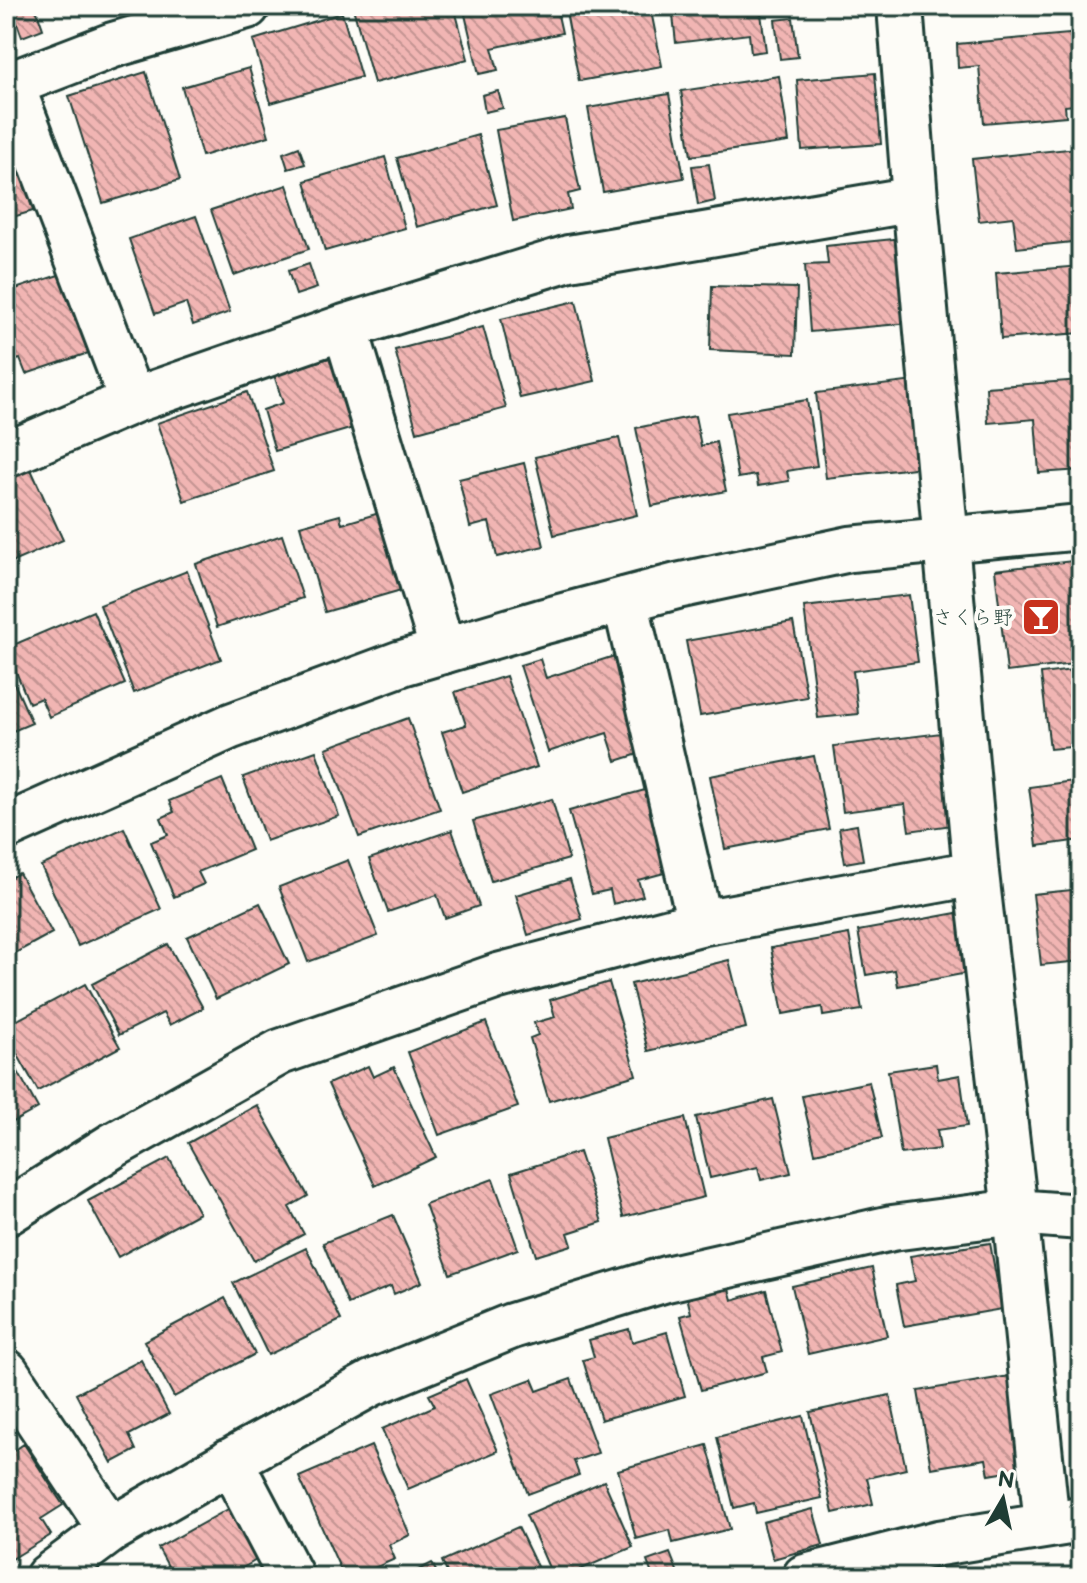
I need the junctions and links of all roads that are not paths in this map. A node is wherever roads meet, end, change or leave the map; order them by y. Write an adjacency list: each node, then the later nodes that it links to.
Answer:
1 (900, 6): 4 (street)
2 (227, 9): 3 (street)
3 (9, 85): 6 (street)
4 (915, 199): 5 (street); 9 (street)
5 (345, 327): 6 (street); 11 (street)
6 (132, 401): 7 (street)
7 (6, 455)
8 (1081, 527): 9 (street)
9 (945, 540): 10 (street); 13 (street)
10 (625, 600): 11 (street); 14 (street)
11 (443, 651): 12 (street)
12 (6, 827)
13 (976, 873): 14 (street); 15 (street)
14 (700, 923): 16 (street)
15 (1015, 1212): 17 (street); 19 (street); 20 (street)
16 (6, 1213)
17 (1081, 1217)
18 (6, 1372): 21 (street)
19 (230, 1461): 21 (street); 23 (street)
20 (1064, 1522): 24 (street)
21 (111, 1530): 22 (street)
22 (48, 1577)
23 (291, 1577)
24 (805, 1577)

